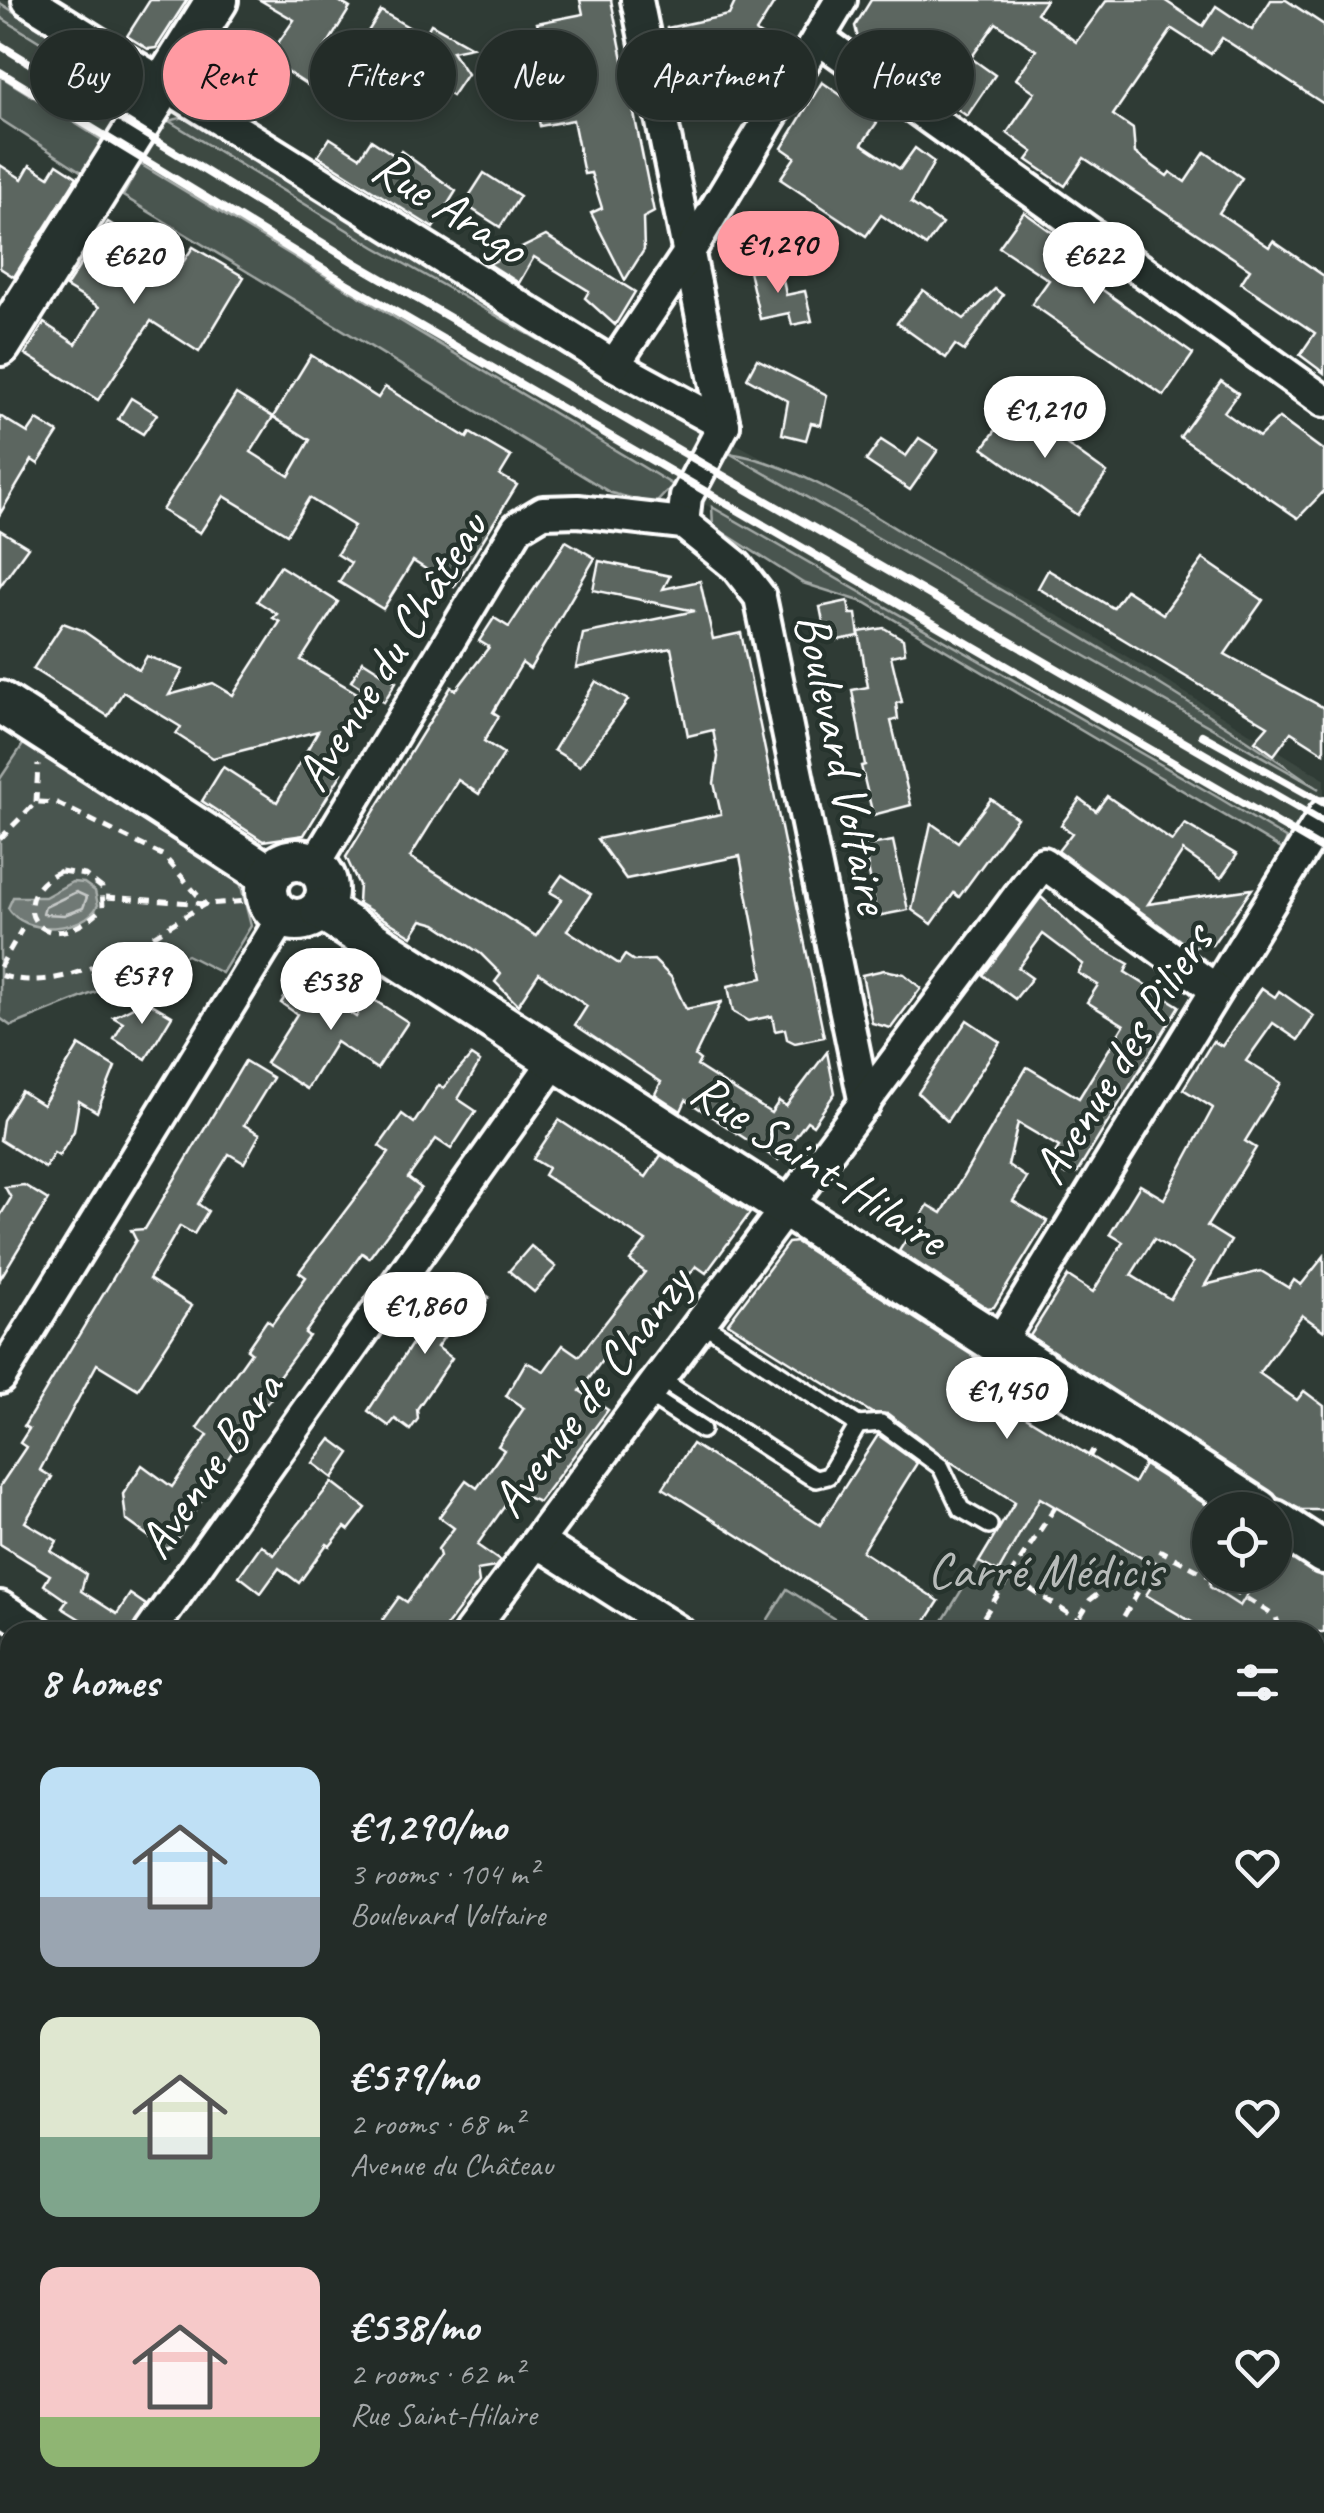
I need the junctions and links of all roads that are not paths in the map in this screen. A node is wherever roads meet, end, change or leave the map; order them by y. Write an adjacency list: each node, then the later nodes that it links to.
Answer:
1 (28, 0): 7 (street, Rue Arago)
2 (217, 0): 5 (street)
3 (637, 0): 9 (street)
4 (841, 0): 6 (street)
5 (198, 30)
6 (818, 38): 9 (street); 12 (street)
7 (163, 84): 10 (street)
8 (221, 120): 11 (street, Rue Arago)
9 (686, 257): 11 (street); 13 (street)
10 (0, 345)
11 (614, 365): 13 (street, Rue Arago)
12 (1324, 401)
13 (724, 426): 14 (street)
14 (683, 523): 17 (street, Avenue du Château); 21 (street, Boulevard Voltaire)
15 (0, 702): 18 (street, Rue Saint-Hilaire)
16 (1324, 814): 19 (street, Avenue des Piliers)
17 (314, 864): 18 (street)
18 (285, 900): 20 (street, Rue Saint-Hilaire); 25 (street)
19 (1216, 990): 21 (street); 24 (street, Avenue des Piliers)
20 (556, 1059): 22 (street, Rue Saint-Hilaire); 36 (street, Avenue Bara)
21 (865, 1104): 22 (street)
22 (788, 1208): 23 (street, Avenue de Chanzy); 24 (street, Rue Saint-Hilaire)
23 (702, 1323): 26 (street, Avenue de Chanzy); 27 (lane)
24 (1000, 1342): 29 (street, Rue Saint-Hilaire)
25 (0, 1378)
26 (654, 1387): 27 (lane); 28 (lane); 32 (street, Avenue de Chanzy)
27 (858, 1425): 30 (lane)
28 (702, 1430)
29 (1230, 1492)
30 (989, 1526)
31 (1292, 1532): 33 (street)
32 (538, 1542): 37 (street, Avenue de Chanzy); 38 (street)
33 (1324, 1553)
34 (0, 1607): 35 (street)
35 (24, 1622)
36 (157, 1622)
37 (478, 1622)
38 (663, 1622)

